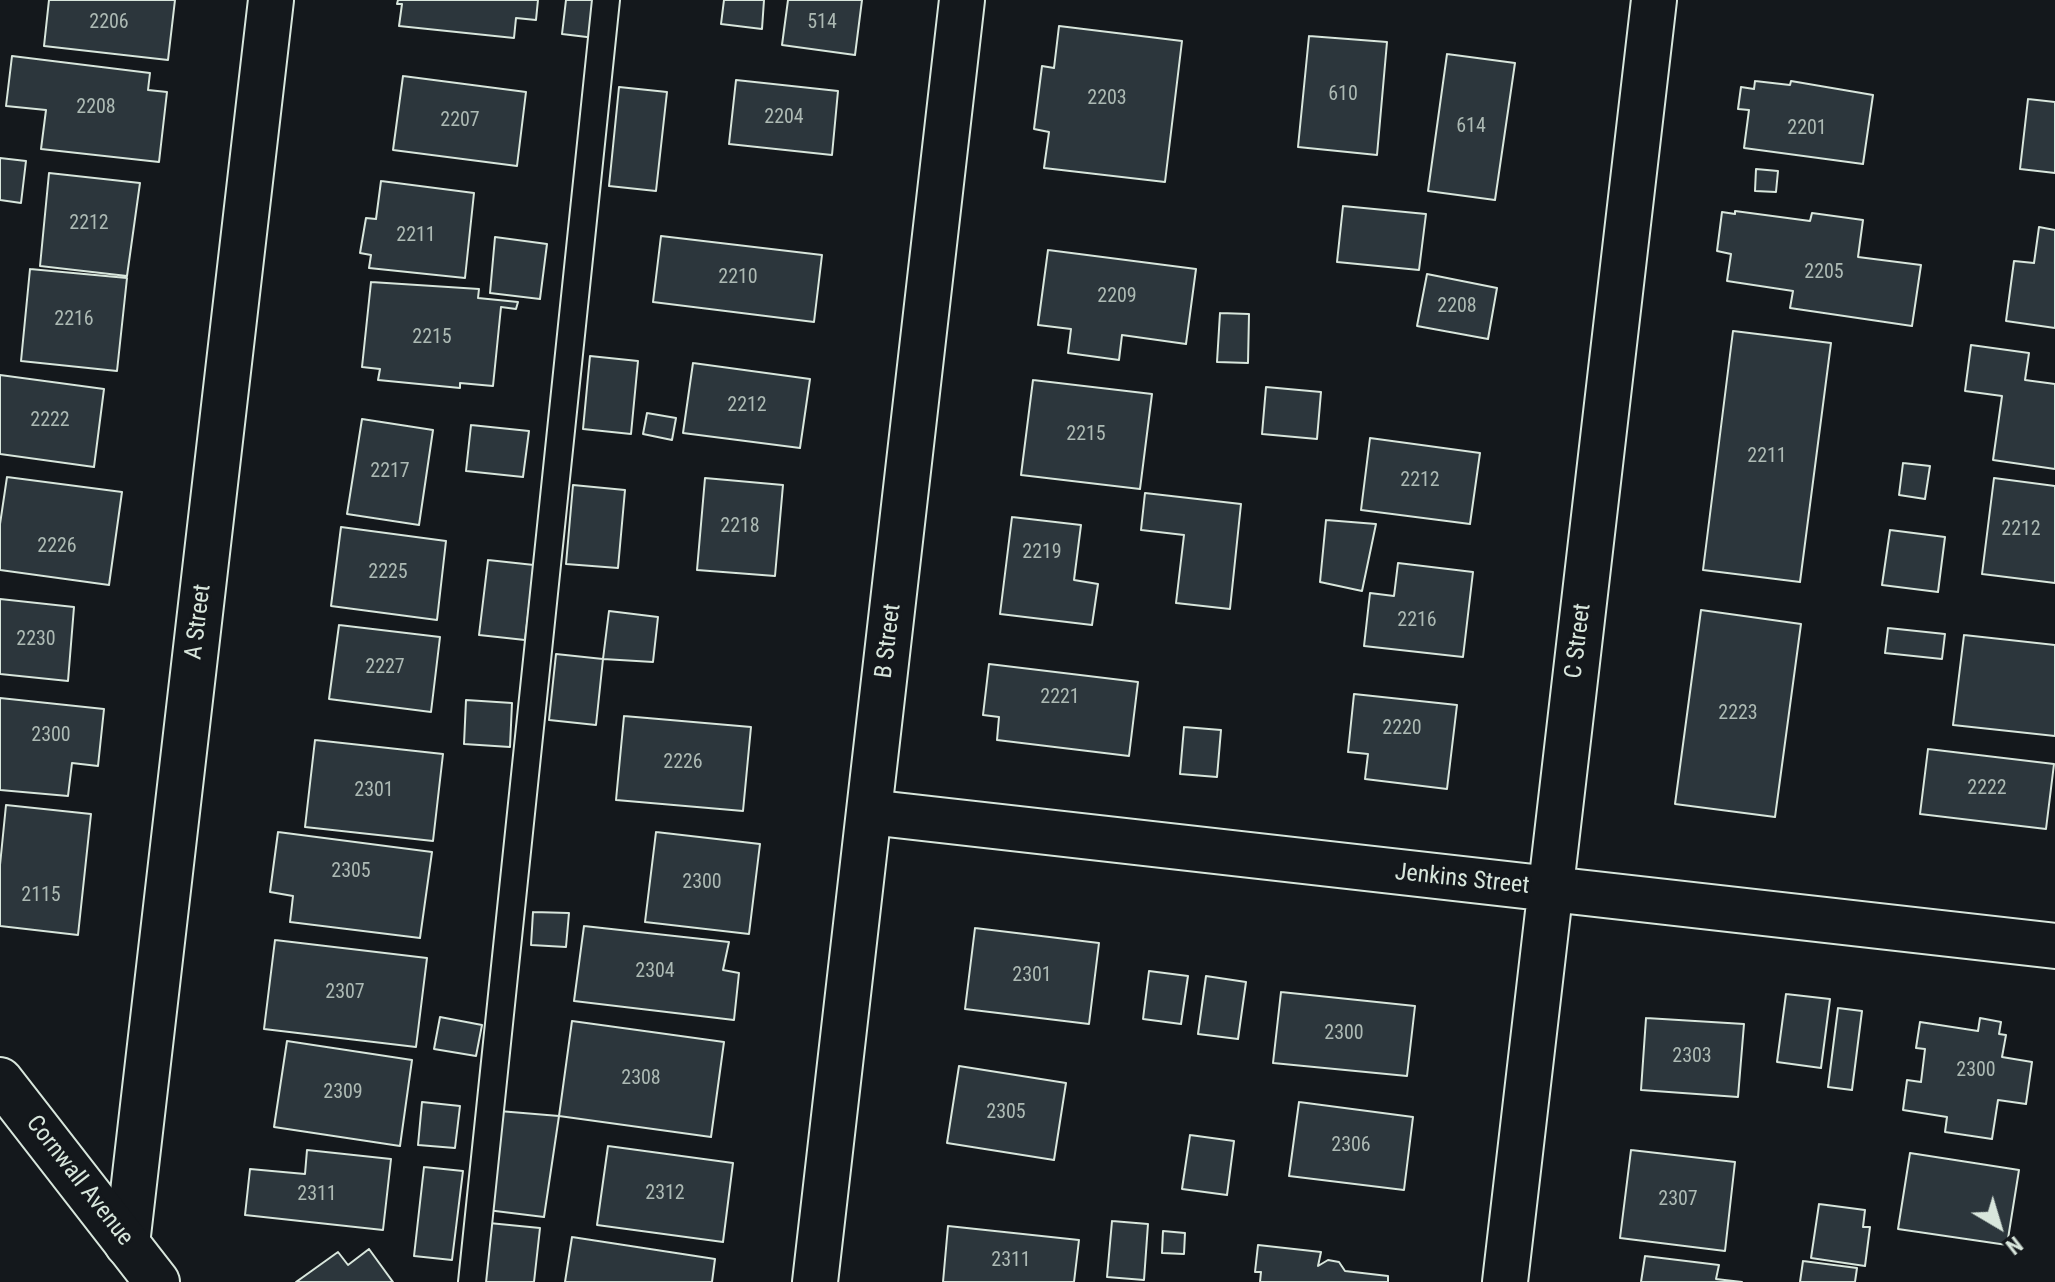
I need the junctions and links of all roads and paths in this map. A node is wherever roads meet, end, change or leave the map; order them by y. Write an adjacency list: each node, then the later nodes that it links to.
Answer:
1 (271, 0): 9 (street, A Street)
2 (606, 0): 11 (lane)
3 (962, 0): 5 (street, B Street)
4 (1654, 0): 6 (street, C Street)
5 (869, 812): 6 (street, Jenkins Street); 12 (street, B Street)
6 (1551, 890): 7 (street, Jenkins Street); 13 (street, C Street)
7 (2055, 946)
8 (0, 1080): 9 (street, Cornwall Avenue)
9 (127, 1244): 10 (street, Cornwall Avenue)
10 (157, 1282)
11 (472, 1282)
12 (815, 1282)
13 (1505, 1282)

